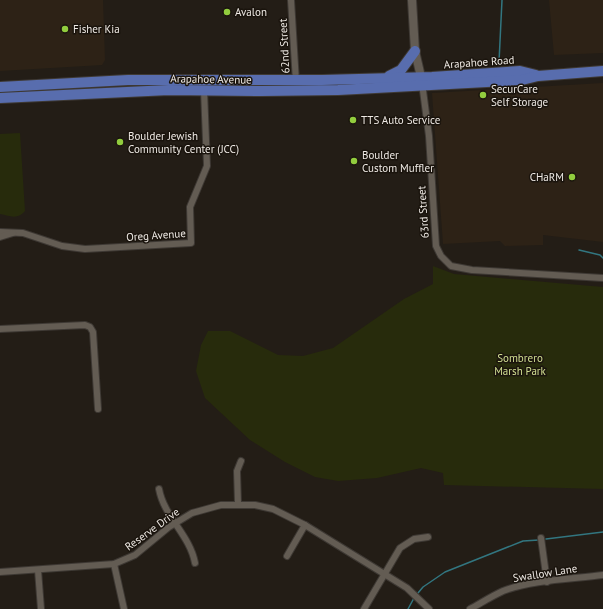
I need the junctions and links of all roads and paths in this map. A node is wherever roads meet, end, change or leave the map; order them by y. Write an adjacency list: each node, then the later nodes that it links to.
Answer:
1 (291, 0): 6 (street, 62nd Street)
2 (412, 0): 3 (street, 63rd Street)
3 (415, 51): 5 (main road); 7 (street, 63rd Street)
4 (603, 71): 7 (main road, Arapahoe Road)
5 (387, 77): 6 (main road, Arapahoe Avenue); 7 (main road, Arapahoe Avenue)
6 (296, 80): 8 (main road, Arapahoe Avenue); 10 (street, 62nd Street)
7 (422, 81): 10 (main road, Arapahoe Avenue); 15 (street, 63rd Street)
8 (0, 86)
9 (204, 90): 10 (main road, Arapahoe Avenue); 11 (main road, Arapahoe Avenue); 13 (street, Oreg Avenue)
10 (296, 91)
11 (0, 98)
12 (0, 232): 13 (street)
13 (16, 232): 14 (street)
14 (0, 237)
15 (603, 278)
16 (0, 329): 17 (street)
17 (98, 409)
18 (241, 461): 20 (street)
19 (159, 489): 21 (street)
20 (238, 504): 21 (street, Reserve Drive); 22 (street, Reserve Drive)
21 (175, 522): 26 (street); 27 (street, Reserve Drive)
22 (305, 525): 25 (street); 30 (street, Reserve Drive)
23 (428, 537): 30 (street)
24 (541, 538): 32 (street)
25 (287, 556)
26 (195, 563)
27 (114, 564): 28 (street, Reserve Drive); 34 (street)
28 (38, 570): 29 (street, Reserve Drive); 33 (street)
29 (0, 572)
30 (385, 573): 35 (street); 36 (street, Reserve Drive)
31 (603, 575): 32 (street, Swallow Lane)
32 (547, 582): 37 (street, Swallow Lane)
33 (41, 609)
34 (124, 609)
35 (364, 609)
36 (429, 609)
37 (470, 609)

